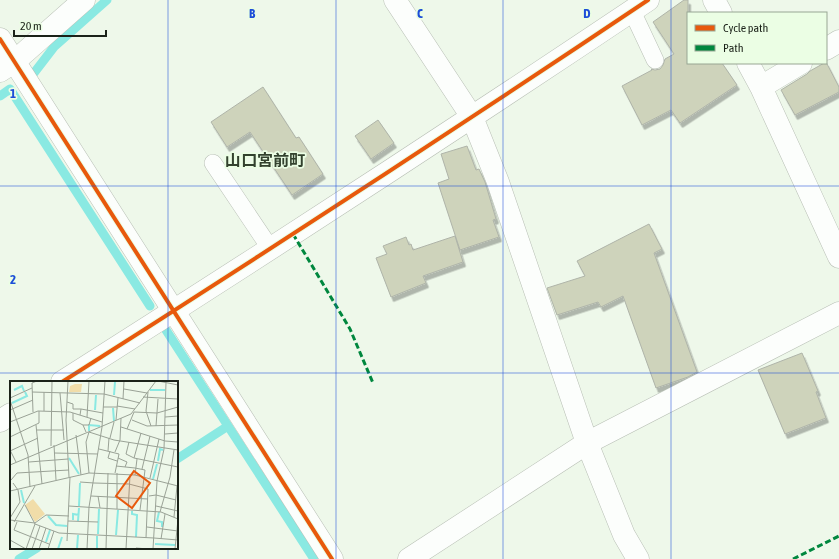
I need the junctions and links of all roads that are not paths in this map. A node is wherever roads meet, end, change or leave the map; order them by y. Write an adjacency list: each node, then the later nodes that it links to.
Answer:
1 (84, 0): 12 (street)
2 (395, 0): 14 (street)
3 (714, 0): 5 (street)
4 (640, 5): 9 (lane); 14 (street)
5 (720, 12)
6 (0, 39): 12 (street)
7 (839, 41): 8 (street)
8 (827, 47)
9 (655, 60)
10 (749, 64): 13 (street)
11 (799, 64): 13 (street)
12 (7, 66): 18 (street)
13 (761, 87): 17 (street)
14 (472, 118): 16 (street); 23 (street)
15 (213, 163): 16 (lane)
16 (270, 248): 18 (street)
17 (839, 257)
18 (174, 311): 20 (street); 24 (street)
19 (839, 314): 23 (street)
20 (64, 381)
21 (10, 415): 22 (street)
22 (0, 421)
23 (587, 443): 25 (street); 26 (street)
24 (332, 559)
25 (409, 559)
26 (638, 559)

